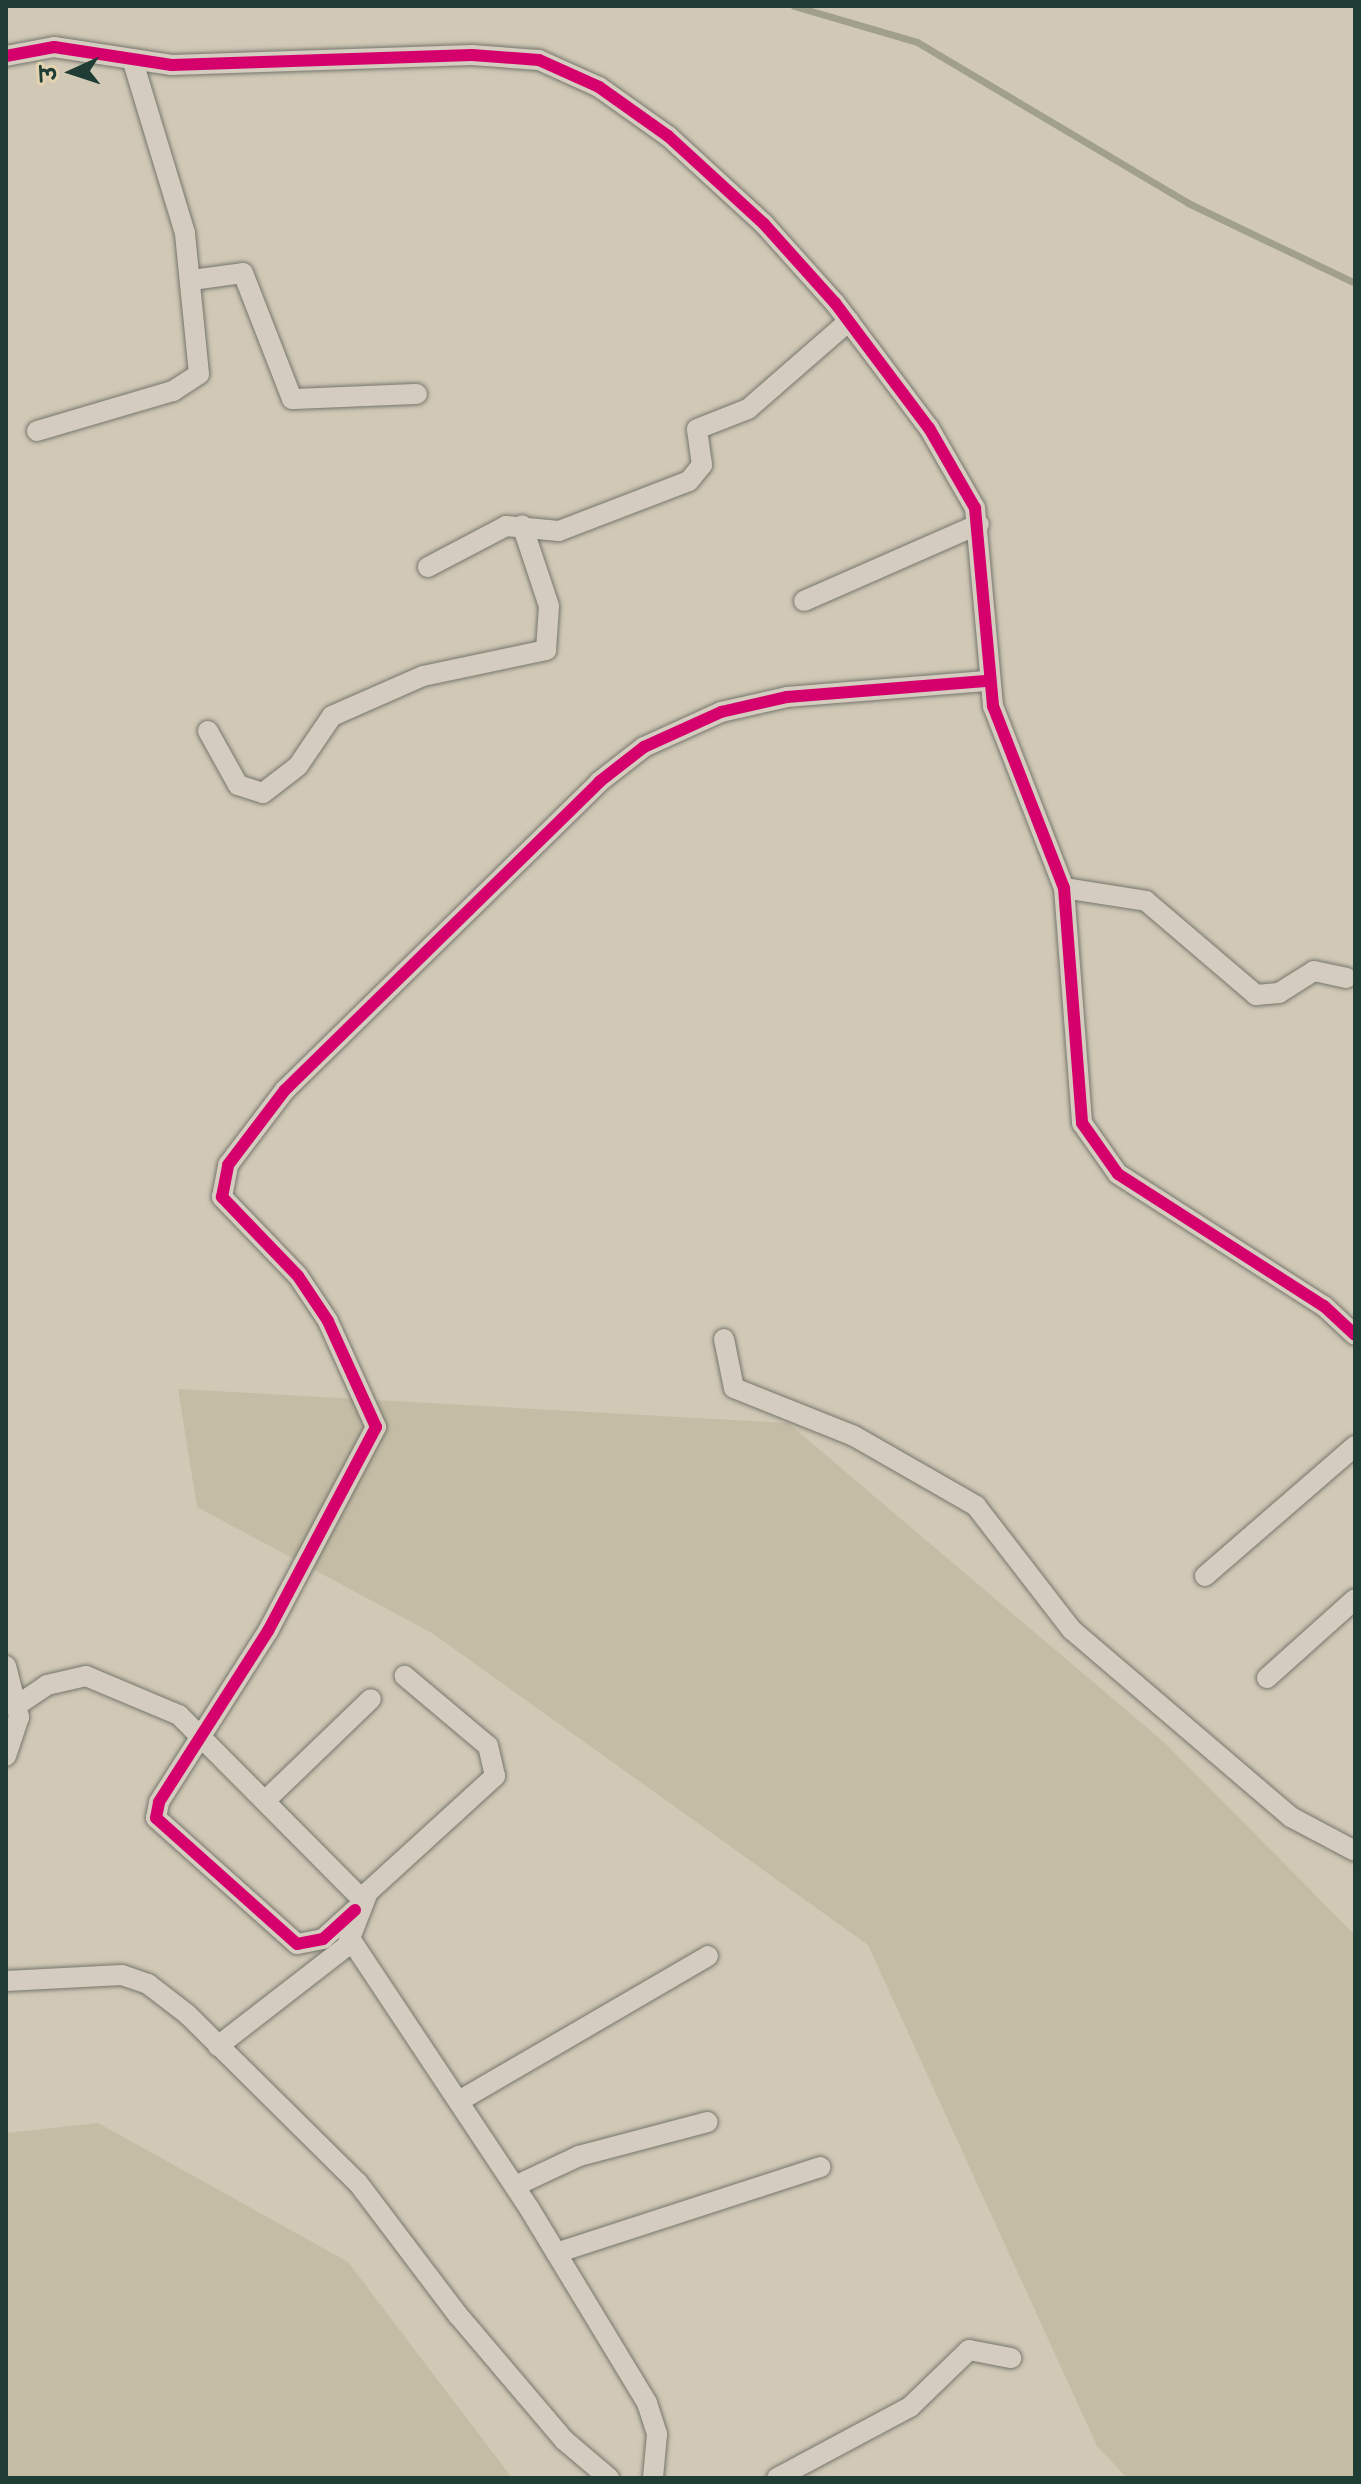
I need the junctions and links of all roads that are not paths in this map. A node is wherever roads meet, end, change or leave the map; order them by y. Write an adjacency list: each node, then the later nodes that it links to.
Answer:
1 (6, 56): 2 (street)
2 (133, 62): 3 (street); 4 (street)
3 (192, 280): 5 (street); 6 (street)
4 (849, 321): 7 (street); 8 (street)
5 (417, 394)
6 (37, 431)
7 (979, 524): 10 (street); 11 (street)
8 (522, 525): 9 (street); 12 (street)
9 (428, 567)
10 (804, 601)
11 (988, 681): 13 (street); 25 (street)
12 (208, 731)
13 (1064, 888): 14 (street); 15 (street)
14 (1346, 978)
15 (1355, 1335)
16 (724, 1339): 28 (street)
17 (1355, 1446): 18 (street)
18 (1205, 1576)
19 (1355, 1599): 22 (street)
20 (6, 1666): 24 (street)
21 (405, 1676): 29 (street)
22 (1267, 1678)
23 (371, 1699): 27 (street)
24 (19, 1704): 25 (street); 26 (street)
25 (204, 1736): 27 (street); 29 (street)
26 (6, 1756)
27 (267, 1799): 29 (street)
28 (1355, 1851)
29 (359, 1905): 30 (street)
30 (351, 1940): 33 (street); 34 (street)
31 (708, 1956): 34 (street)
32 (6, 1981): 33 (street)
33 (218, 2046): 40 (street)
34 (459, 2101): 37 (street)
35 (708, 2122): 37 (street)
36 (820, 2167): 38 (street)
37 (515, 2186): 38 (street)
38 (556, 2253): 41 (street)
39 (1011, 2358): 42 (street)
40 (609, 2478)
41 (653, 2478)
42 (777, 2478)

